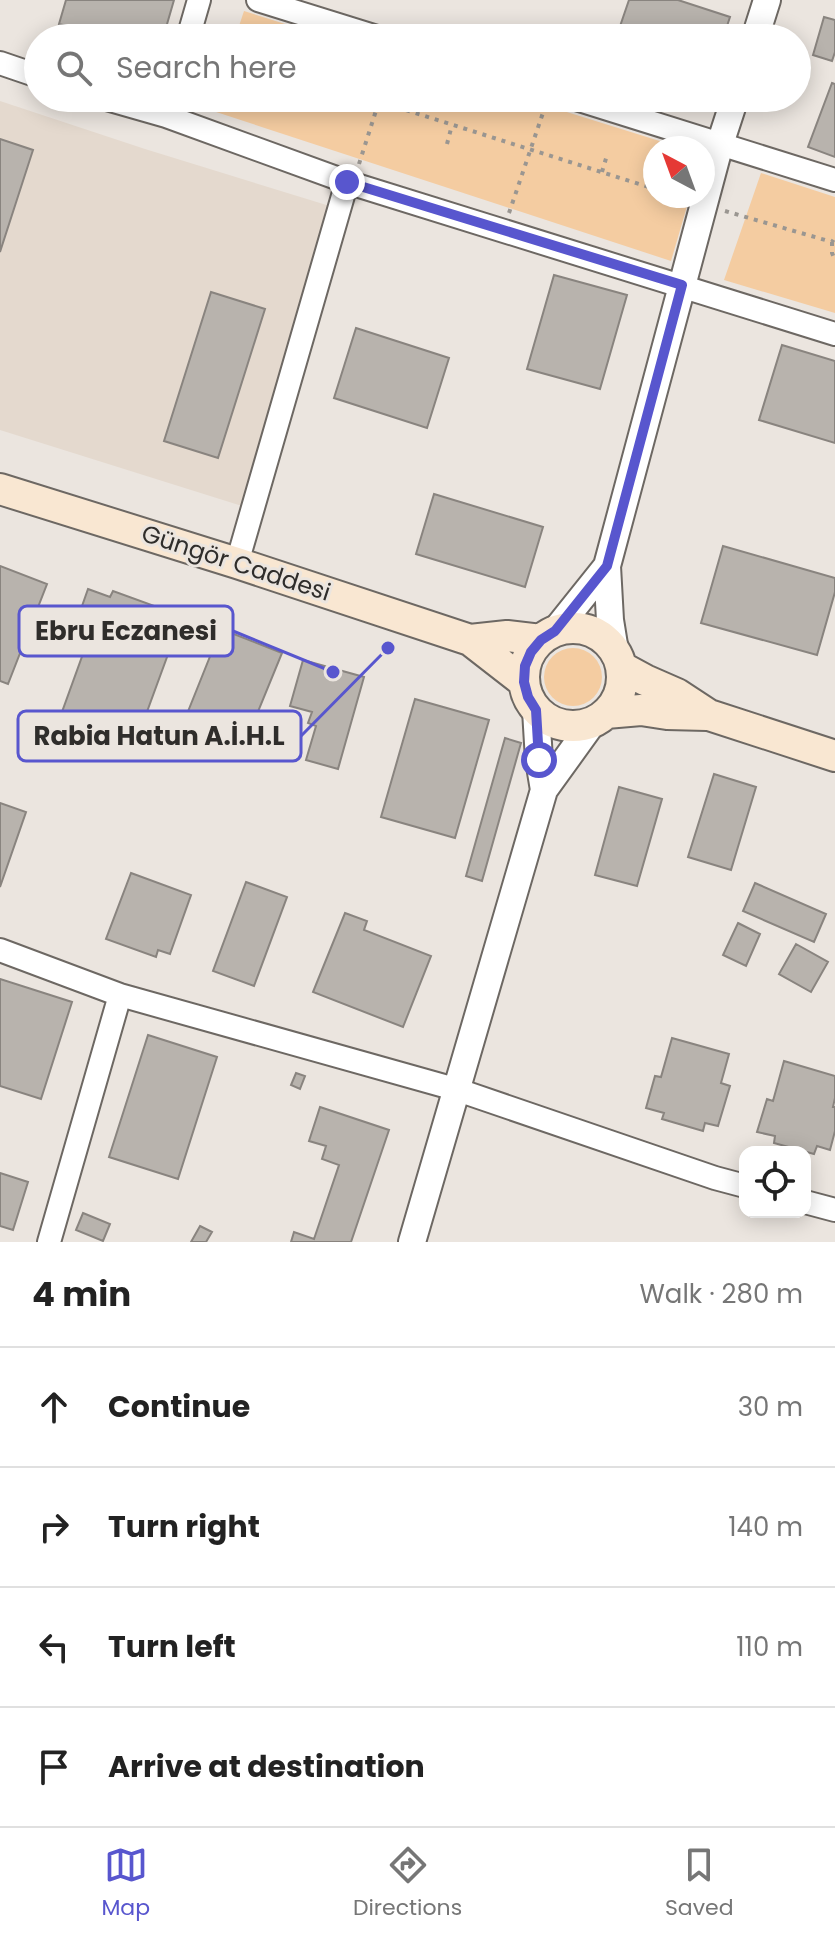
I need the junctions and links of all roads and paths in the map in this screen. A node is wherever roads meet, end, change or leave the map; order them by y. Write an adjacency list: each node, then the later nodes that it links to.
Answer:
1 (199, 0): 4 (street)
2 (258, 0): 5 (street)
3 (767, 0): 6 (street)
4 (192, 24)
5 (335, 24)
6 (759, 24)
7 (0, 63): 8 (street)
8 (24, 71)
9 (180, 112): 23 (street)
10 (376, 112): 23 (path)
11 (415, 112): 15 (path)
12 (543, 112): 18 (path)
13 (618, 112): 17 (street)
14 (730, 112): 17 (street)
15 (452, 125): 16 (path); 18 (path)
16 (447, 144)
17 (720, 144): 20 (street); 22 (street)
18 (531, 149): 21 (path); 27 (path)
19 (607, 155): 21 (path)
20 (715, 163)
21 (602, 172): 24 (path)
22 (835, 180)
23 (350, 183): 27 (street); 33 (street)
24 (643, 185)
25 (703, 208): 30 (street)
26 (715, 208): 28 (path)
27 (503, 230): 30 (street)
28 (834, 240): 29 (path)
29 (835, 260)
30 (682, 285): 31 (street); 34 (street)
31 (835, 334)
32 (0, 489): 33 (main road, Güngör Caddesi)
33 (237, 563): 36 (main road, Güngör Caddesi)
34 (607, 566): 35 (street); 37 (street)
35 (548, 636): 36 (main road); 37 (main road); 38 (main road)
36 (470, 640): 38 (main road)
37 (618, 659): 40 (main road); 41 (main road)
38 (524, 682): 39 (main road)
39 (536, 710): 41 (main road); 43 (street)
40 (709, 715): 41 (main road); 42 (main road)
41 (600, 718): 43 (street)
42 (835, 756)
43 (544, 790): 46 (street)
44 (0, 950): 45 (street)
45 (120, 995): 46 (street); 50 (street)
46 (455, 1089): 47 (street); 51 (street)
47 (739, 1184)
48 (811, 1204): 49 (street)
49 (835, 1210)
50 (49, 1242)
51 (412, 1242)

